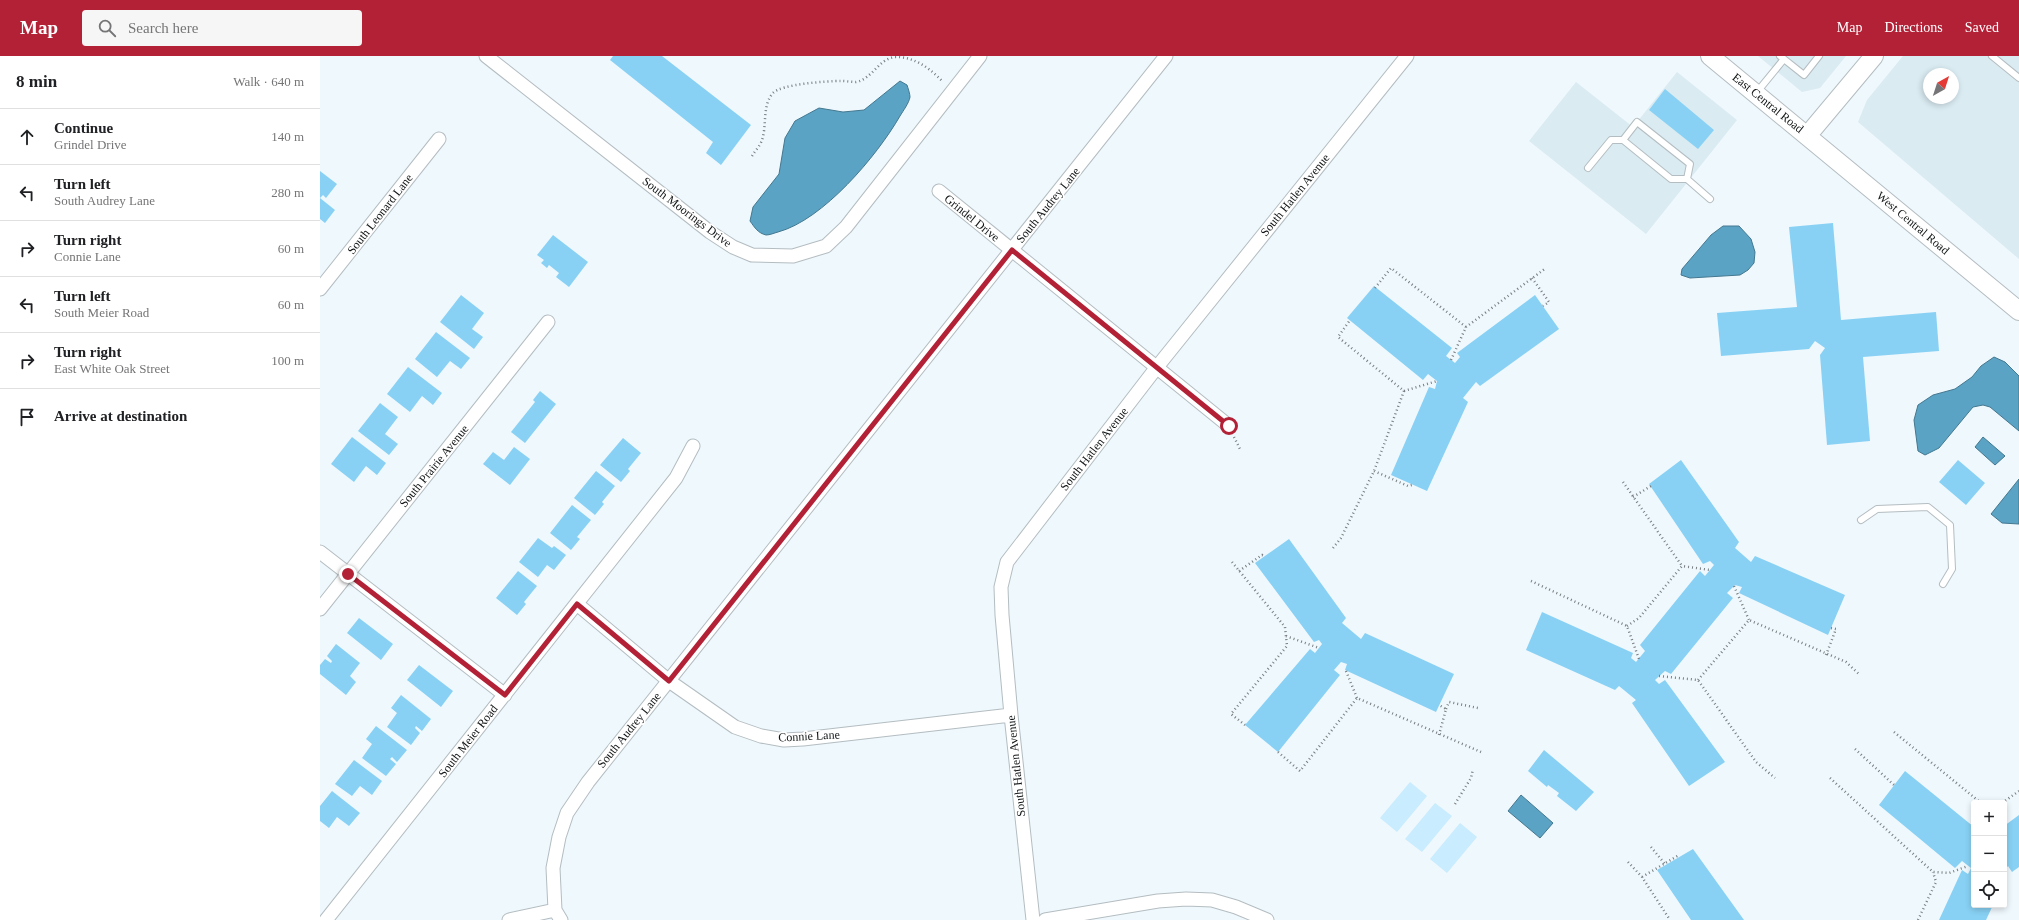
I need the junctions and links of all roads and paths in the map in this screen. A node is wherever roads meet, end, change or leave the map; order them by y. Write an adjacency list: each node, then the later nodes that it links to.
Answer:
1 (486, 56): 2 (street, South Moorings Drive)
2 (980, 56)
3 (1166, 56): 21 (street, South Audrey Lane)
4 (1407, 56): 32 (street, South Hatlen Avenue)
5 (1710, 56): 12 (main road, East Central Road)
6 (1819, 56): 9 (lane)
7 (1874, 56): 13 (main road)
8 (1992, 56): 10 (lane)
9 (1782, 58): 12 (lane)
10 (2019, 78)
11 (945, 84): 16 (path)
12 (1756, 94): 13 (main road, East Central Road)
13 (1807, 136): 27 (main road, West Central Road)
14 (439, 139): 25 (street, South Leonard Lane)
15 (1622, 140): 17 (lane); 18 (lane); 18 (lane)
16 (752, 156)
17 (1588, 168)
18 (1687, 178): 20 (lane)
19 (940, 191): 21 (street, Grindel Drive)
20 (1710, 199)
21 (1012, 250): 32 (street, Grindel Drive); 67 (street, South Audrey Lane)
22 (1546, 268): 23 (path)
23 (1532, 278): 26 (path); 30 (path)
24 (1375, 288): 30 (path)
25 (320, 289)
26 (1543, 306)
27 (2019, 311)
28 (1350, 320): 34 (path)
29 (548, 322): 50 (street, South Prairie Avenue)
30 (1466, 327): 31 (path)
31 (1451, 360)
32 (1157, 367): 35 (street, Grindel Drive); 73 (street, South Hatlen Avenue)
33 (1438, 381): 34 (path)
34 (1404, 391): 37 (path)
35 (1229, 426)
36 (693, 446): 54 (street, South Meier Road)
37 (1374, 470): 39 (path); 43 (path)
38 (1623, 482): 41 (path)
39 (1412, 485)
40 (1650, 486): 41 (path)
41 (1633, 497): 47 (path)
42 (1861, 520): 52 (lane)
43 (1333, 548)
44 (320, 552): 50 (street)
45 (1265, 556): 49 (path)
46 (1232, 562): 49 (path)
47 (1682, 566): 48 (path); 57 (path)
48 (1710, 570)
49 (1239, 571): 59 (path)
50 (348, 574): 55 (street, South Prairie Avenue); 68 (street)
51 (1531, 581): 57 (path)
52 (1943, 584)
53 (1734, 586): 56 (path)
54 (577, 604): 67 (street, Connie Lane); 68 (street, South Meier Road)
55 (320, 609)
56 (1749, 620): 61 (path); 66 (path)
57 (1628, 626): 62 (path)
58 (1831, 628): 61 (path)
59 (1286, 636): 60 (path); 74 (path)
60 (1319, 648)
61 (1826, 654): 64 (path)
62 (1639, 659)
63 (1346, 671): 69 (path)
64 (1860, 675)
65 (1659, 676): 66 (path)
66 (1698, 680): 81 (path)
67 (669, 681): 73 (street, Connie Lane); 95 (street, South Audrey Lane)
68 (505, 695): 96 (street, South Meier Road)
69 (1357, 698): 76 (path); 78 (path)
70 (1439, 705): 72 (path)
71 (1478, 708): 72 (path)
72 (1446, 709): 76 (path)
73 (1011, 715): 98 (street, South Hatlen Avenue)
74 (1245, 725)
75 (1894, 732): 85 (path)
76 (1439, 735): 79 (path)
77 (1855, 749): 83 (path)
78 (1278, 752)
79 (1481, 752)
80 (1473, 769): 87 (path)
81 (1776, 778)
82 (1830, 778): 93 (path)
83 (1894, 785)
84 (2019, 791): 86 (path)
85 (1977, 800)
86 (2006, 800)
87 (1455, 804)
88 (1651, 846): 91 (path)
89 (1679, 855): 91 (path)
90 (1628, 862): 94 (path)
91 (1665, 864): 94 (path)
92 (1968, 866): 93 (path)
93 (1933, 872): 102 (path)
94 (1642, 877): 101 (path)
95 (558, 915): 97 (street)
96 (326, 920)
97 (509, 920)
98 (1033, 920)
99 (1045, 920): 100 (street)
100 (1267, 920)
101 (1670, 920)
102 (1918, 920)

